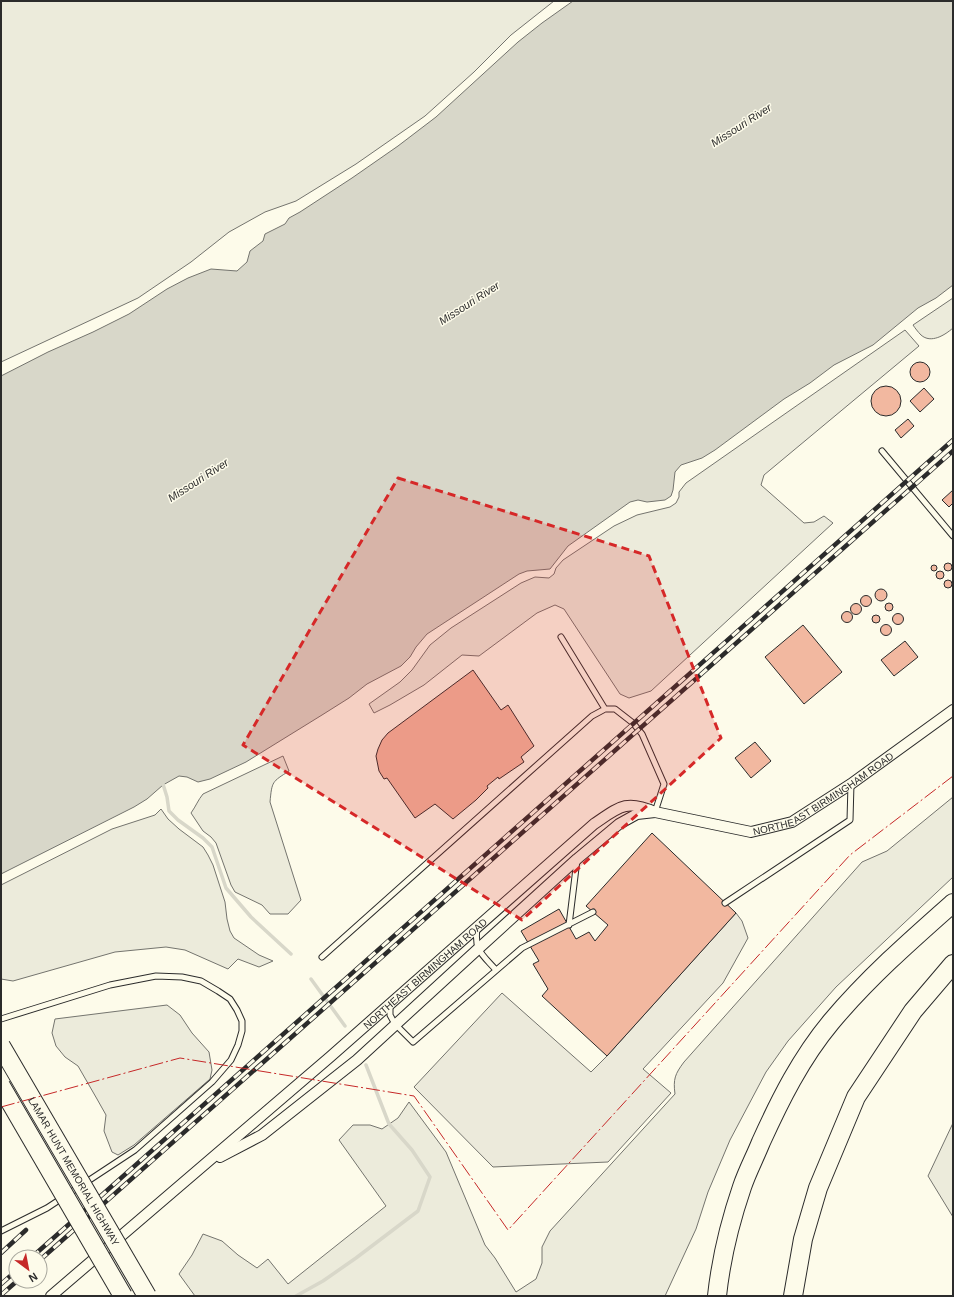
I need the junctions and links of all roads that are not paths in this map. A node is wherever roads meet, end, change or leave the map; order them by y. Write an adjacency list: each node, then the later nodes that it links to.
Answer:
1 (882, 451): 2 (lane)
2 (953, 536)
3 (561, 637): 4 (lane)
4 (604, 709): 7 (lane); 15 (lane)
5 (953, 710): 6 (street, NORTHEAST BIRMINGHAM ROAD)
6 (851, 784): 7 (street, NORTHEAST BIRMINGHAM ROAD); 9 (lane)
7 (655, 812): 8 (street, NORTHEAST BIRMINGHAM ROAD); 13 (street, NORTHEAST BIRMINGHAM ROAD)
8 (577, 860): 12 (lane); 14 (street, NORTHEAST BIRMINGHAM ROAD)
9 (725, 903)
10 (953, 904): 28 (highway)
11 (593, 912): 12 (lane)
12 (569, 925): 17 (lane)
13 (477, 927): 14 (lane); 18 (street, NORTHEAST BIRMINGHAM ROAD)
14 (478, 949): 17 (lane); 20 (street, NORTHEAST BIRMINGHAM ROAD)
15 (322, 957)
16 (953, 964): 29 (highway)
17 (496, 970): 20 (lane)
18 (390, 1004): 20 (lane); 23 (street, NORTHEAST BIRMINGHAM ROAD)
19 (1, 1019): 24 (lane)
20 (395, 1024): 23 (street, NORTHEAST BIRMINGHAM ROAD)
21 (1, 1046): 27 (highway, LAMAR HUNT MEMORIAL HIGHWAY, bridge)
22 (1, 1086): 26 (highway, LAMAR HUNT MEMORIAL HIGHWAY, bridge)
23 (204, 1164): 25 (street, NORTHEAST BIRMINGHAM ROAD)
24 (1, 1231)
25 (51, 1296)
26 (123, 1296)
27 (147, 1296)
28 (717, 1296)
29 (793, 1296)

